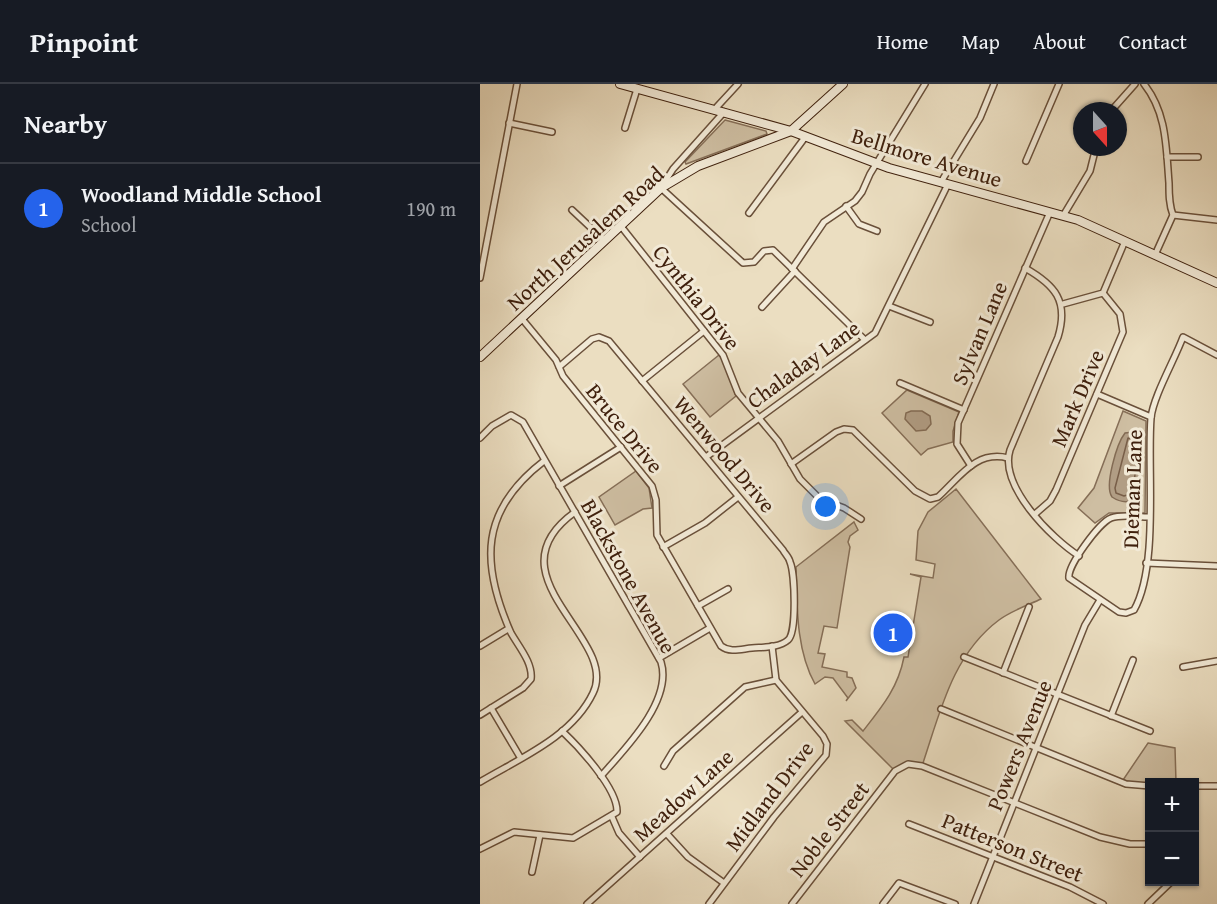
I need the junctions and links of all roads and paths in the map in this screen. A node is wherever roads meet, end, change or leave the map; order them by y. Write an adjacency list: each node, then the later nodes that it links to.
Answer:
1 (517, 84): 14 (street)
2 (620, 84): 10 (main road, Bellmore Avenue)
3 (738, 84): 12 (street)
4 (843, 84): 16 (main road, North Jerusalem Road)
5 (925, 84): 23 (street)
6 (994, 84): 24 (street, Chaladay Lane)
7 (1059, 84): 22 (street)
8 (1135, 84): 11 (street)
9 (1144, 84): 20 (street)
10 (637, 89): 12 (main road, Bellmore Avenue); 15 (street)
11 (1119, 102)
12 (714, 110): 13 (main road, Bellmore Avenue)
13 (724, 112): 16 (main road, Bellmore Avenue); 25 (street)
14 (509, 123): 17 (street); 38 (street)
15 (625, 128)
16 (791, 131): 18 (main road, Bellmore Avenue); 25 (main road, North Jerusalem Road)
17 (552, 132)
18 (806, 136): 23 (main road, Bellmore Avenue); 29 (street)
19 (1094, 156): 30 (street)
20 (1167, 157): 21 (street); 31 (street)
21 (1198, 157)
22 (1026, 161)
23 (876, 163): 24 (main road, Bellmore Avenue); 26 (street)
24 (945, 183): 28 (main road, Bellmore Avenue); 46 (street, Chaladay Lane)
25 (661, 188): 33 (main road, North Jerusalem Road); 40 (street)
26 (846, 206): 34 (street); 40 (street)
27 (572, 210): 35 (street)
28 (1050, 212): 30 (main road, Bellmore Avenue); 39 (street, Sylvan Lane)
29 (749, 213)
30 (1063, 216): 36 (main road, Bellmore Avenue)
31 (1173, 216): 32 (street); 37 (street)
32 (1217, 220)
33 (620, 225): 35 (main road, North Jerusalem Road); 49 (street, Cynthia Drive)
34 (878, 231)
35 (604, 240): 47 (main road, North Jerusalem Road)
36 (1125, 241): 37 (main road, Bellmore Avenue); 43 (street)
37 (1155, 255): 42 (main road, Bellmore Avenue)
38 (481, 264): 41 (street)
39 (1025, 268): 44 (street); 57 (street, Sylvan Lane)
40 (794, 270): 45 (street); 50 (street)
41 (480, 278)
42 (1217, 283)
43 (1103, 293): 44 (street); 56 (street, Mark Drive)
44 (1063, 304): 63 (street)
45 (762, 306)
46 (889, 306): 48 (street); 50 (street, Chaladay Lane)
47 (523, 320): 52 (main road, North Jerusalem Road); 53 (street, Bruce Drive)
48 (930, 322)
49 (704, 331): 54 (street); 58 (street, Cynthia Drive)
50 (865, 340): 58 (street, Chaladay Lane)
51 (1217, 355): 59 (street, Dieman Lane)
52 (480, 357)
53 (559, 367): 54 (street, Wenwood Drive); 61 (street, Bruce Drive)
54 (642, 381): 62 (street, Wenwood Drive)
55 (900, 384): 57 (street)
56 (1097, 394): 59 (street); 70 (street, Mark Drive)
57 (964, 410): 66 (street, Sylvan Lane)
58 (758, 417): 62 (street, Chaladay Lane); 65 (street, Cynthia Drive)
59 (1151, 417): 71 (street, Dieman Lane)
60 (480, 438): 64 (street, Blackstone Avenue)
61 (621, 447): 67 (street); 73 (street, Bruce Drive)
62 (706, 457): 68 (street, Wenwood Drive)
63 (1008, 458): 66 (street); 70 (street)
64 (544, 461): 67 (street, Blackstone Avenue); 82 (street)
65 (791, 464): 66 (street); 72 (street, Cynthia Drive)
66 (971, 466)
67 (560, 486): 69 (street, Blackstone Avenue)
68 (738, 497): 73 (street); 84 (street, Wenwood Drive)
69 (575, 512): 86 (street, Blackstone Avenue); 98 (street)
70 (1035, 514): 74 (street)
71 (1149, 518): 74 (street); 75 (street, Dieman Lane)
72 (861, 519)
73 (663, 548): 79 (street, Bruce Drive)
74 (1079, 556): 78 (street)
75 (1146, 563): 76 (street); 78 (street, Dieman Lane)
76 (1217, 566)
77 (728, 589): 79 (street)
78 (1100, 600): 92 (street, Powers Avenue)
79 (698, 606): 81 (street, Bruce Drive)
80 (1029, 607): 90 (street)
81 (710, 628): 84 (street, Bruce Drive); 86 (street)
82 (508, 629): 83 (street); 93 (street)
83 (480, 646)
84 (772, 646): 91 (street)
85 (964, 657): 90 (street)
86 (659, 658): 103 (street, Blackstone Avenue)
87 (1133, 660): 97 (street)
88 (1217, 661): 89 (street)
89 (1183, 667)
90 (1003, 673): 92 (street)
91 (776, 680): 95 (street, Midland Drive); 102 (street)
92 (1057, 694): 97 (street); 100 (street, Powers Avenue)
93 (491, 708): 96 (street); 101 (street)
94 (941, 709): 100 (street)
95 (802, 712): 111 (street, Meadow Lane); 118 (street, Midland Drive)
96 (480, 715)
97 (1111, 716): 99 (street)
98 (562, 731): 101 (street); 103 (street)
99 (1150, 731)
100 (1036, 748): 105 (street); 108 (street, Powers Avenue)
101 (520, 757): 104 (street)
102 (664, 766)
103 (601, 776): 109 (street)
104 (480, 782)
105 (1145, 786)
106 (1199, 786): 107 (street)
107 (1217, 786)
108 (1014, 802): 113 (street); 115 (street, Powers Avenue); 122 (street, Noble Street)
109 (612, 817): 112 (street); 116 (street)
110 (909, 824): 115 (street, Patterson Street)
111 (667, 834): 116 (street, Meadow Lane); 118 (street)
112 (540, 835): 114 (street); 117 (street)
113 (1145, 844)
114 (480, 849)
115 (993, 856): 125 (street, Powers Avenue); 126 (street, Patterson Street)
116 (640, 857): 120 (street, Meadow Lane)
117 (532, 872)
118 (724, 883): 121 (street, Midland Drive)
119 (1167, 886): 127 (street)
120 (587, 904)
121 (709, 904)
122 (792, 904)
123 (883, 904): 124 (street)
124 (955, 904)
125 (974, 904)
126 (1102, 904)
127 (1148, 904)

